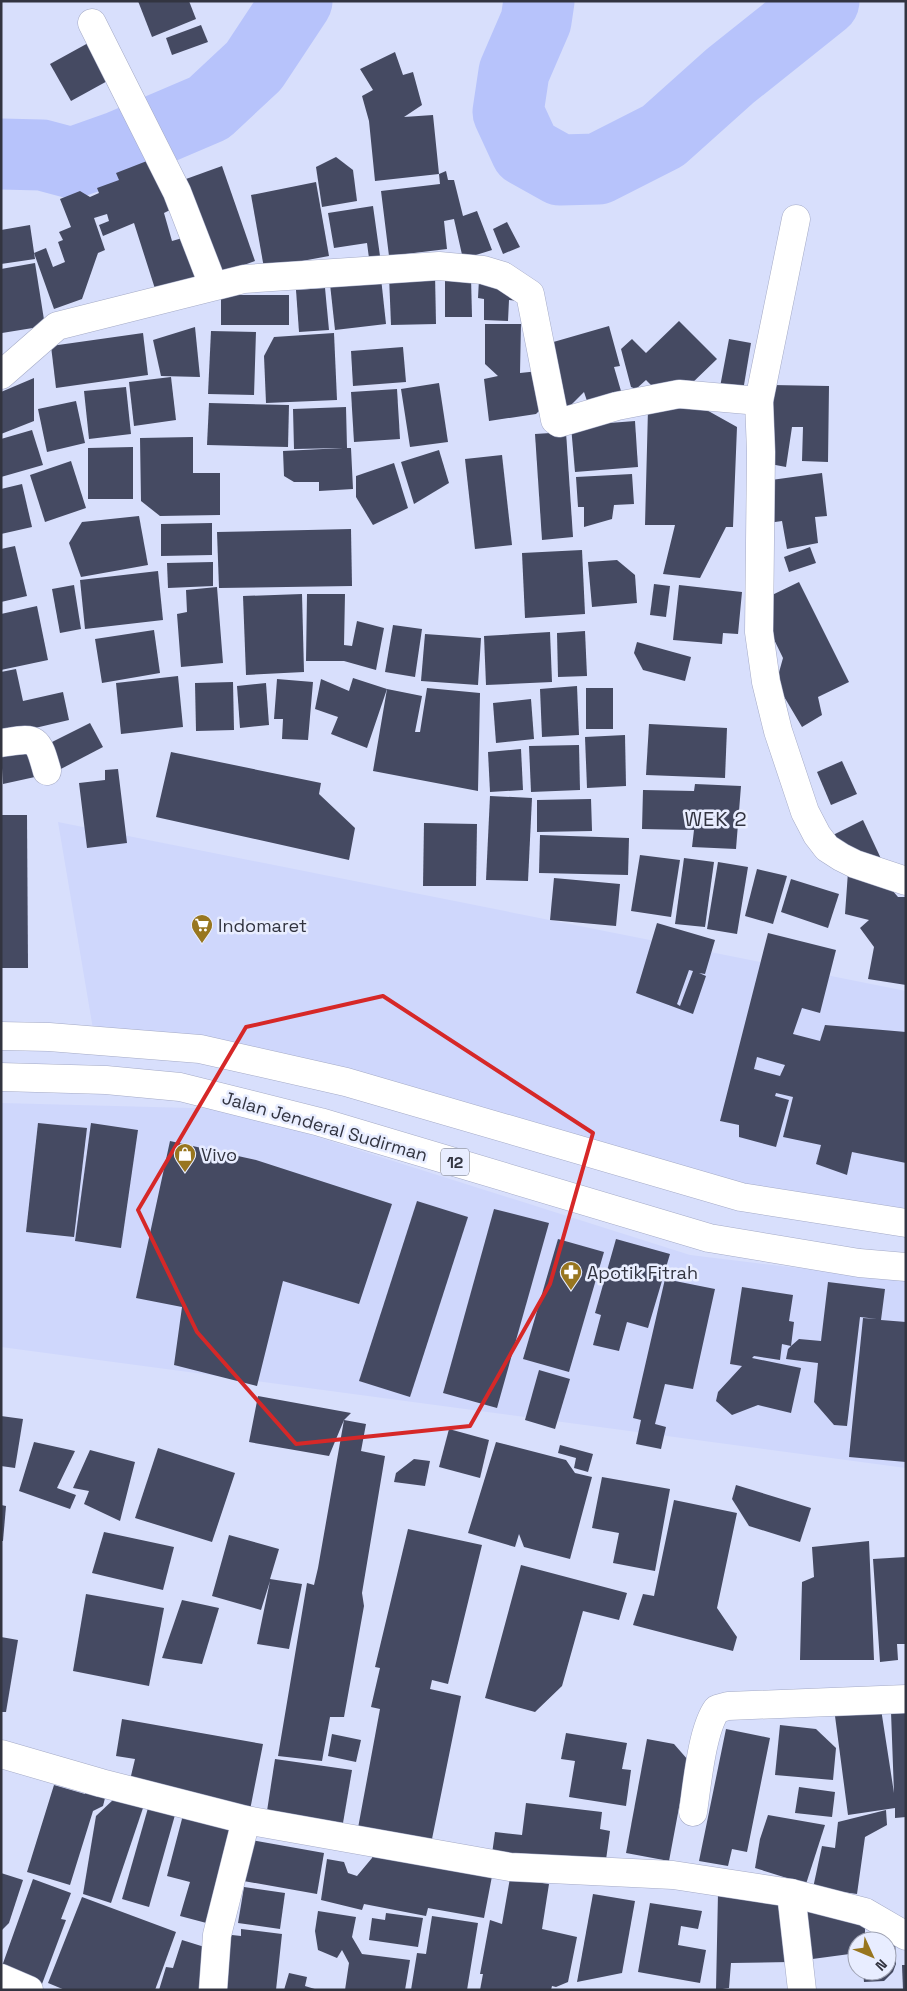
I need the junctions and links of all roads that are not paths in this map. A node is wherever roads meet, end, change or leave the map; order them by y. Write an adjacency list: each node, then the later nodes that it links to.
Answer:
1 (92, 23): 3 (main road)
2 (796, 219): 5 (main road)
3 (213, 285): 4 (main road); 5 (main road)
4 (1, 376)
5 (759, 401): 8 (main road)
6 (1, 743): 7 (main road)
7 (47, 771)
8 (906, 881)
9 (1, 1036): 11 (main road)
10 (1, 1077): 12 (main road, Jalan Jenderal Sudirman / 12)
11 (906, 1223)
12 (906, 1267)
13 (906, 1699): 15 (main road)
14 (1, 1754): 16 (main road)
15 (693, 1812)
16 (246, 1820): 17 (main road); 21 (main road)
17 (791, 1893): 18 (main road); 22 (main road)
18 (906, 1936)
19 (1, 1978): 20 (main road)
20 (30, 1990)
21 (213, 1990)
22 (802, 1990)

